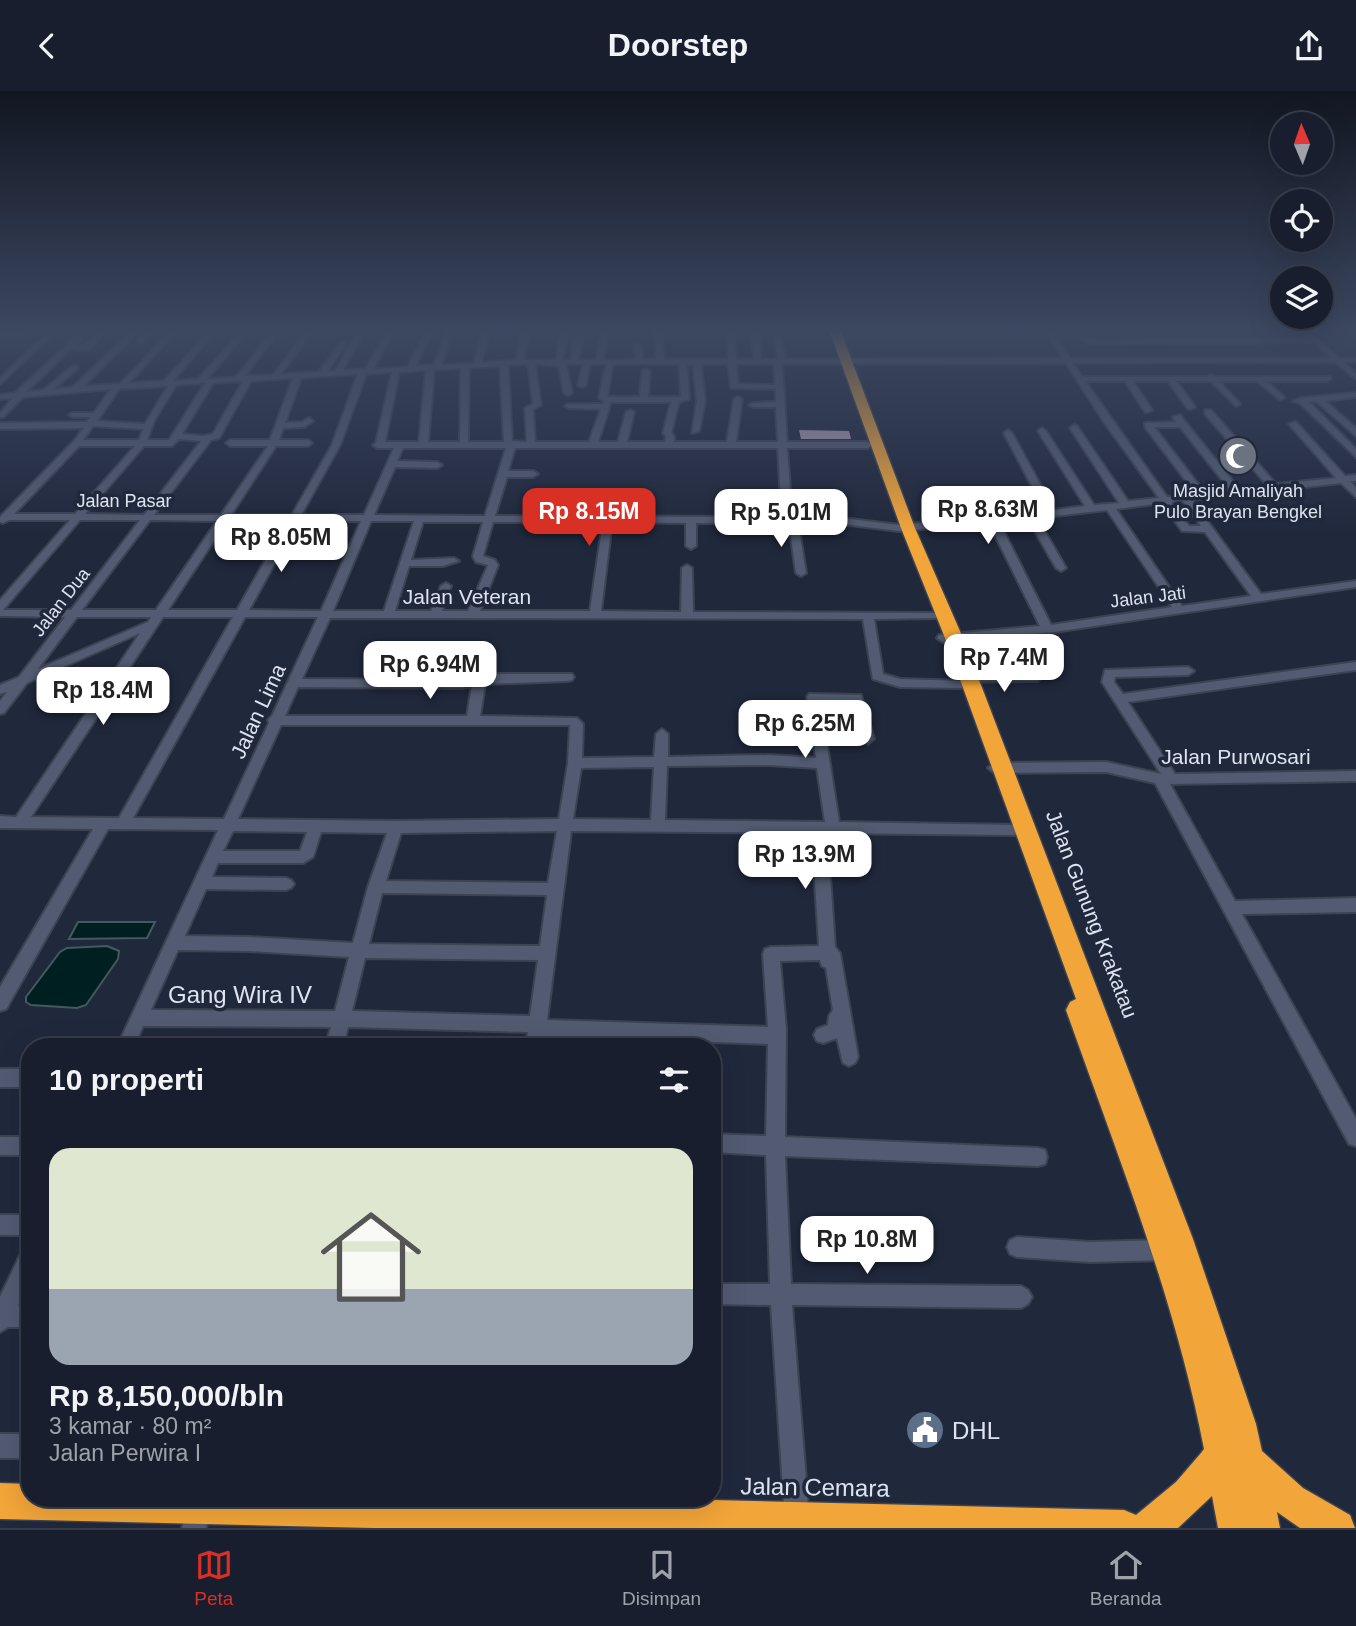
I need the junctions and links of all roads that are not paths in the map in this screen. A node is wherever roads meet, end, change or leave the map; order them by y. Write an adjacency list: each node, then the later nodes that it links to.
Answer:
1 (109, 399): 37 (street)
2 (162, 399): 42 (street)
3 (196, 399): 49 (street)
4 (233, 399): 48 (street, Jalan Dua)
5 (290, 399): 41 (street)
6 (354, 399): 90 (street)
7 (389, 399): 60 (street)
8 (429, 399): 61 (street)
9 (464, 399): 55 (street)
10 (507, 399): 56 (street)
11 (536, 399): 57 (street)
12 (604, 399): 27 (street)
13 (684, 399): 26 (street)
14 (701, 399): 44 (street)
15 (738, 399): 63 (street)
16 (781, 399): 28 (street)
17 (854, 399): 65 (highway, Jalan Gunung Krakatau)
18 (856, 399): 96 (highway, Jalan Gunung Krakatau)
19 (1093, 399): 78 (street)
20 (1141, 399): 33 (street)
21 (1185, 399): 32 (street)
22 (1231, 399): 29 (street)
23 (1309, 399): 66 (street)
24 (1322, 399): 47 (street)
25 (644, 400): 26 (street); 27 (street)
26 (676, 400): 62 (street)
27 (607, 403): 31 (street); 58 (street)
28 (781, 404): 30 (street); 64 (street)
29 (1236, 404)
30 (753, 405)
31 (569, 406)
32 (1191, 407)
33 (1148, 410)
34 (630, 412): 59 (street)
35 (1208, 412): 73 (street)
36 (73, 415): 37 (street)
37 (91, 421): 40 (street); 42 (street); 50 (street)
38 (309, 421): 41 (street)
39 (1293, 424): 72 (street)
40 (0, 426)
41 (280, 426): 54 (street)
42 (147, 427): 51 (street)
43 (1074, 428): 79 (street)
44 (695, 431)
45 (1042, 431): 81 (street)
46 (1008, 433): 82 (street)
47 (1356, 433)
48 (207, 439): 49 (street); 84 (street, Jalan Dua)
49 (175, 440): 51 (street)
50 (77, 443): 51 (street); 93 (street)
51 (142, 443): 83 (street)
52 (230, 443): 54 (street)
53 (308, 443): 54 (street)
54 (273, 444): 86 (street)
55 (464, 444): 56 (street); 61 (street)
56 (510, 444): 57 (street); 69 (street)
57 (531, 444): 58 (street)
58 (593, 444): 59 (street)
59 (622, 444): 62 (street)
60 (400, 445): 61 (street); 67 (street, Jalan Lima)
61 (423, 445)
62 (669, 445): 63 (street)
63 (731, 445): 64 (street)
64 (781, 445): 65 (street); 94 (street)
65 (868, 446): 96 (highway, Jalan Gunung Krakatau)
66 (1356, 454)
67 (392, 464): 68 (street); 87 (street, Jalan Lima)
68 (437, 465)
69 (503, 474): 70 (street); 89 (street)
70 (533, 474)
71 (1356, 478): 72 (street, Jalan Pasar)
72 (1343, 480): 73 (street, Jalan Pasar); 75 (street)
73 (1275, 488): 74 (street, Jalan Pasar)
74 (1237, 493): 76 (street, Jalan Pasar); 76 (street)
75 (1356, 494)
76 (1203, 497): 77 (street, Jalan Pasar)
77 (1186, 499): 78 (street, Jalan Pasar); 97 (street)
78 (1167, 501): 79 (street, Jalan Pasar); 97 (street)
79 (1126, 506): 80 (street, Jalan Pasar)
80 (1110, 507): 81 (street, Jalan Pasar); 108 (street)
81 (1091, 509): 82 (street, Jalan Pasar)
82 (1051, 514): 85 (street, Jalan Pasar)
83 (77, 516): 84 (street, Jalan Pasar); 93 (street, Jalan Pasar); 107 (street)
84 (149, 516): 86 (street, Jalan Pasar); 110 (street, Jalan Dua)
85 (1031, 516): 95 (street, Jalan Pasar); 102 (street)
86 (223, 517): 90 (street, Jalan Pasar); 120 (street)
87 (368, 517): 88 (street, Jalan Pasar); 90 (street, Jalan Pasar); 111 (street, Jalan Lima)
88 (420, 517): 89 (street, Jalan Pasar); 100 (street)
89 (492, 518): 91 (street, Jalan Pasar); 115 (street)
90 (293, 519): 112 (street)
91 (608, 519): 92 (street, Jalan Pasar); 116 (street)
92 (691, 519): 94 (street, Jalan Pasar); 98 (street)
93 (3, 520)
94 (790, 520): 96 (street, Jalan Pasar); 103 (street)
95 (993, 521): 96 (street, Jalan Pasar); 121 (street)
96 (904, 528): 119 (highway, Jalan Gunung Krakatau); 122 (highway, Jalan Gunung Krakatau)
97 (1210, 529): 106 (street)
98 (691, 546)
99 (454, 561): 100 (street)
100 (407, 563): 113 (street)
101 (687, 568): 117 (street)
102 (1061, 568)
103 (801, 573)
104 (1356, 585): 106 (street, Jalan Jati)
105 (446, 586): 114 (street)
106 (1259, 599): 108 (street, Jalan Jati)
107 (0, 607)
108 (1180, 611): 121 (street, Jalan Jati)
109 (0, 613): 110 (street, Jalan Veteran)
110 (74, 613): 120 (street, Jalan Veteran); 127 (street, Jalan Dua)
111 (324, 614): 112 (street, Jalan Veteran); 113 (street, Jalan Veteran); 130 (street, Jalan Lima)
112 (241, 615): 120 (street, Jalan Veteran); 146 (street)
113 (388, 615): 114 (street, Jalan Veteran)
114 (435, 616): 115 (street, Jalan Veteran)
115 (472, 616): 116 (street, Jalan Veteran)
116 (595, 616): 117 (street, Jalan Veteran)
117 (687, 616): 118 (street, Jalan Veteran)
118 (868, 616): 119 (street, Jalan Veteran); 129 (street)
119 (935, 616): 122 (highway, Jalan Gunung Krakatau)
120 (154, 619): 127 (street); 145 (street)
121 (1047, 628): 122 (street, Jalan Jati)
122 (949, 638): 129 (highway, Jalan Gunung Krakatau)
123 (1356, 666): 132 (street)
124 (1188, 671): 132 (street)
125 (568, 677): 128 (street)
126 (1037, 677): 129 (street)
127 (23, 680): 131 (street); 133 (street, Jalan Dua)
128 (479, 681): 130 (street); 135 (street)
129 (965, 681): 141 (highway, Jalan Gunung Krakatau)
130 (292, 683): 134 (street, Jalan Lima)
131 (0, 690)
132 (1120, 699): 143 (street)
133 (0, 710)
134 (274, 720): 135 (street); 148 (street, Jalan Lima)
135 (473, 721): 139 (street)
136 (662, 734): 138 (street)
137 (868, 739): 140 (street)
138 (660, 761): 139 (street); 140 (street); 151 (street)
139 (575, 763): 149 (street)
140 (823, 763): 153 (street)
141 (998, 768): 143 (street, Jalan Purwosari); 154 (highway, Jalan Gunung Krakatau); 196 (highway, Jalan Gunung Krakatau)
142 (1356, 776): 143 (street, Jalan Purwosari)
143 (1166, 778): 160 (street)
144 (0, 822): 145 (street)
145 (20, 822): 147 (street)
146 (124, 822): 147 (street); 148 (street)
147 (104, 823): 166 (street)
148 (228, 825): 150 (street); 155 (street, Jalan Lima)
149 (564, 825): 151 (street); 152 (street); 159 (street)
150 (316, 826): 152 (street); 155 (street)
151 (658, 826): 153 (street)
152 (396, 827): 158 (street)
153 (826, 827): 154 (street); 165 (street)
154 (1015, 829): 187 (highway, Jalan Gunung Krakatau)
155 (213, 857): 156 (street, Jalan Lima)
156 (202, 883): 157 (street); 162 (street, Jalan Lima)
157 (286, 884)
158 (376, 887): 159 (street); 163 (street)
159 (555, 889): 164 (street)
160 (1230, 908): 161 (street); 178 (street)
161 (1354, 909)
162 (174, 943): 163 (street); 167 (street, Jalan Lima)
163 (360, 951): 164 (street); 168 (street)
164 (546, 953): 169 (street)
165 (827, 953): 170 (street); 171 (street); 175 (street)
166 (0, 1003)
167 (138, 1018): 168 (street, Gang Wira IV); 172 (street, Jalan Lima)
168 (342, 1019): 169 (street, Gang Wira IV); 173 (street)
169 (538, 1026): 171 (street, Gang Wira IV); 174 (street)
170 (823, 1035)
171 (777, 1036): 182 (street)
172 (129, 1038)
173 (337, 1038)
174 (537, 1038)
175 (849, 1057)
176 (0, 1078): 177 (street)
177 (21, 1078)
178 (1356, 1136)
179 (721, 1144): 182 (street)
180 (0, 1146): 181 (street)
181 (21, 1146)
182 (775, 1147): 183 (street); 190 (street)
183 (1038, 1157)
184 (0, 1225): 185 (street)
185 (21, 1225)
186 (1017, 1247): 187 (street)
187 (1164, 1251): 196 (highway, Jalan Gunung Krakatau)
188 (21, 1275): 193 (street)
189 (721, 1294): 190 (street)
190 (781, 1296): 191 (street); 200 (street)
191 (1021, 1297)
192 (21, 1317): 193 (street)
193 (1, 1318)
194 (0, 1446): 195 (street)
195 (21, 1446)
196 (1234, 1457): 204 (highway); 205 (highway, Jalan Gunung Krakatau); 206 (highway, Jalan Gunung Krakatau); 207 (highway)
197 (0, 1501): 198 (highway, Jalan Cemara)
198 (21, 1502)
199 (492, 1507): 201 (highway, Jalan Cemara)
200 (797, 1520): 202 (highway, Jalan Cemara); 203 (highway, Jalan Cemara)
201 (651, 1522): 202 (highway, Jalan Cemara)
202 (690, 1523)
203 (1124, 1528)
204 (1149, 1528)
205 (1236, 1528)
206 (1262, 1528)
207 (1337, 1528)

